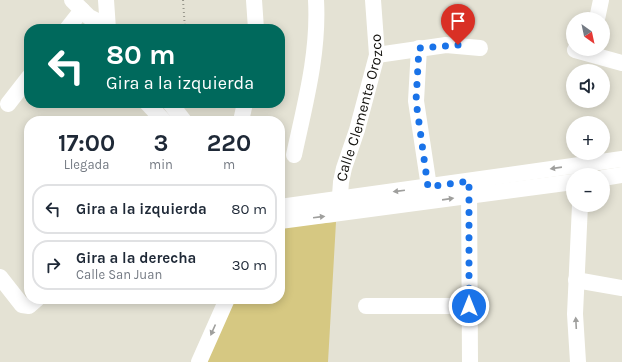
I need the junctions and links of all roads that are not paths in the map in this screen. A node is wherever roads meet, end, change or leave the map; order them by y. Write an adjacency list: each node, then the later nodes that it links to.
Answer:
1 (106, 0): 10 (street)
2 (254, 0): 11 (street)
3 (316, 0): 21 (street)
4 (373, 0): 14 (street, Calle Clemente Orozco)
5 (601, 0): 7 (street)
6 (84, 11): 8 (street); 9 (street)
7 (598, 12)
8 (72, 24)
9 (103, 24)
10 (107, 24)
11 (256, 24)
12 (419, 48): 13 (street); 14 (street); 28 (street)
13 (480, 48)
14 (377, 55): 31 (street, Calle Clemente Orozco)
15 (600, 56): 16 (street)
16 (622, 63)
17 (24, 83): 18 (street)
18 (8, 104)
19 (157, 108): 20 (street)
20 (173, 116)
21 (294, 155)
22 (622, 159): 23 (street)
23 (588, 168)
24 (566, 173): 29 (street, one-way to 29)
25 (622, 175): 26 (street)
26 (610, 177)
27 (566, 182): 29 (street)
28 (428, 187): 29 (street); 31 (street, one-way to 31)
29 (469, 189): 31 (street, one-way to 29); 40 (street)
30 (285, 207): 31 (street)
31 (339, 207): 33 (street, one-way to 31)
32 (580, 212): 35 (street)
33 (285, 220)
34 (0, 277): 37 (street)
35 (576, 280): 36 (street); 43 (street, one-way to 35)
36 (622, 288)
37 (31, 304)
38 (225, 304): 41 (street, one-way to 41)
39 (366, 306): 40 (street)
40 (469, 306): 42 (street)
41 (199, 362)
42 (470, 362)
43 (578, 362)

